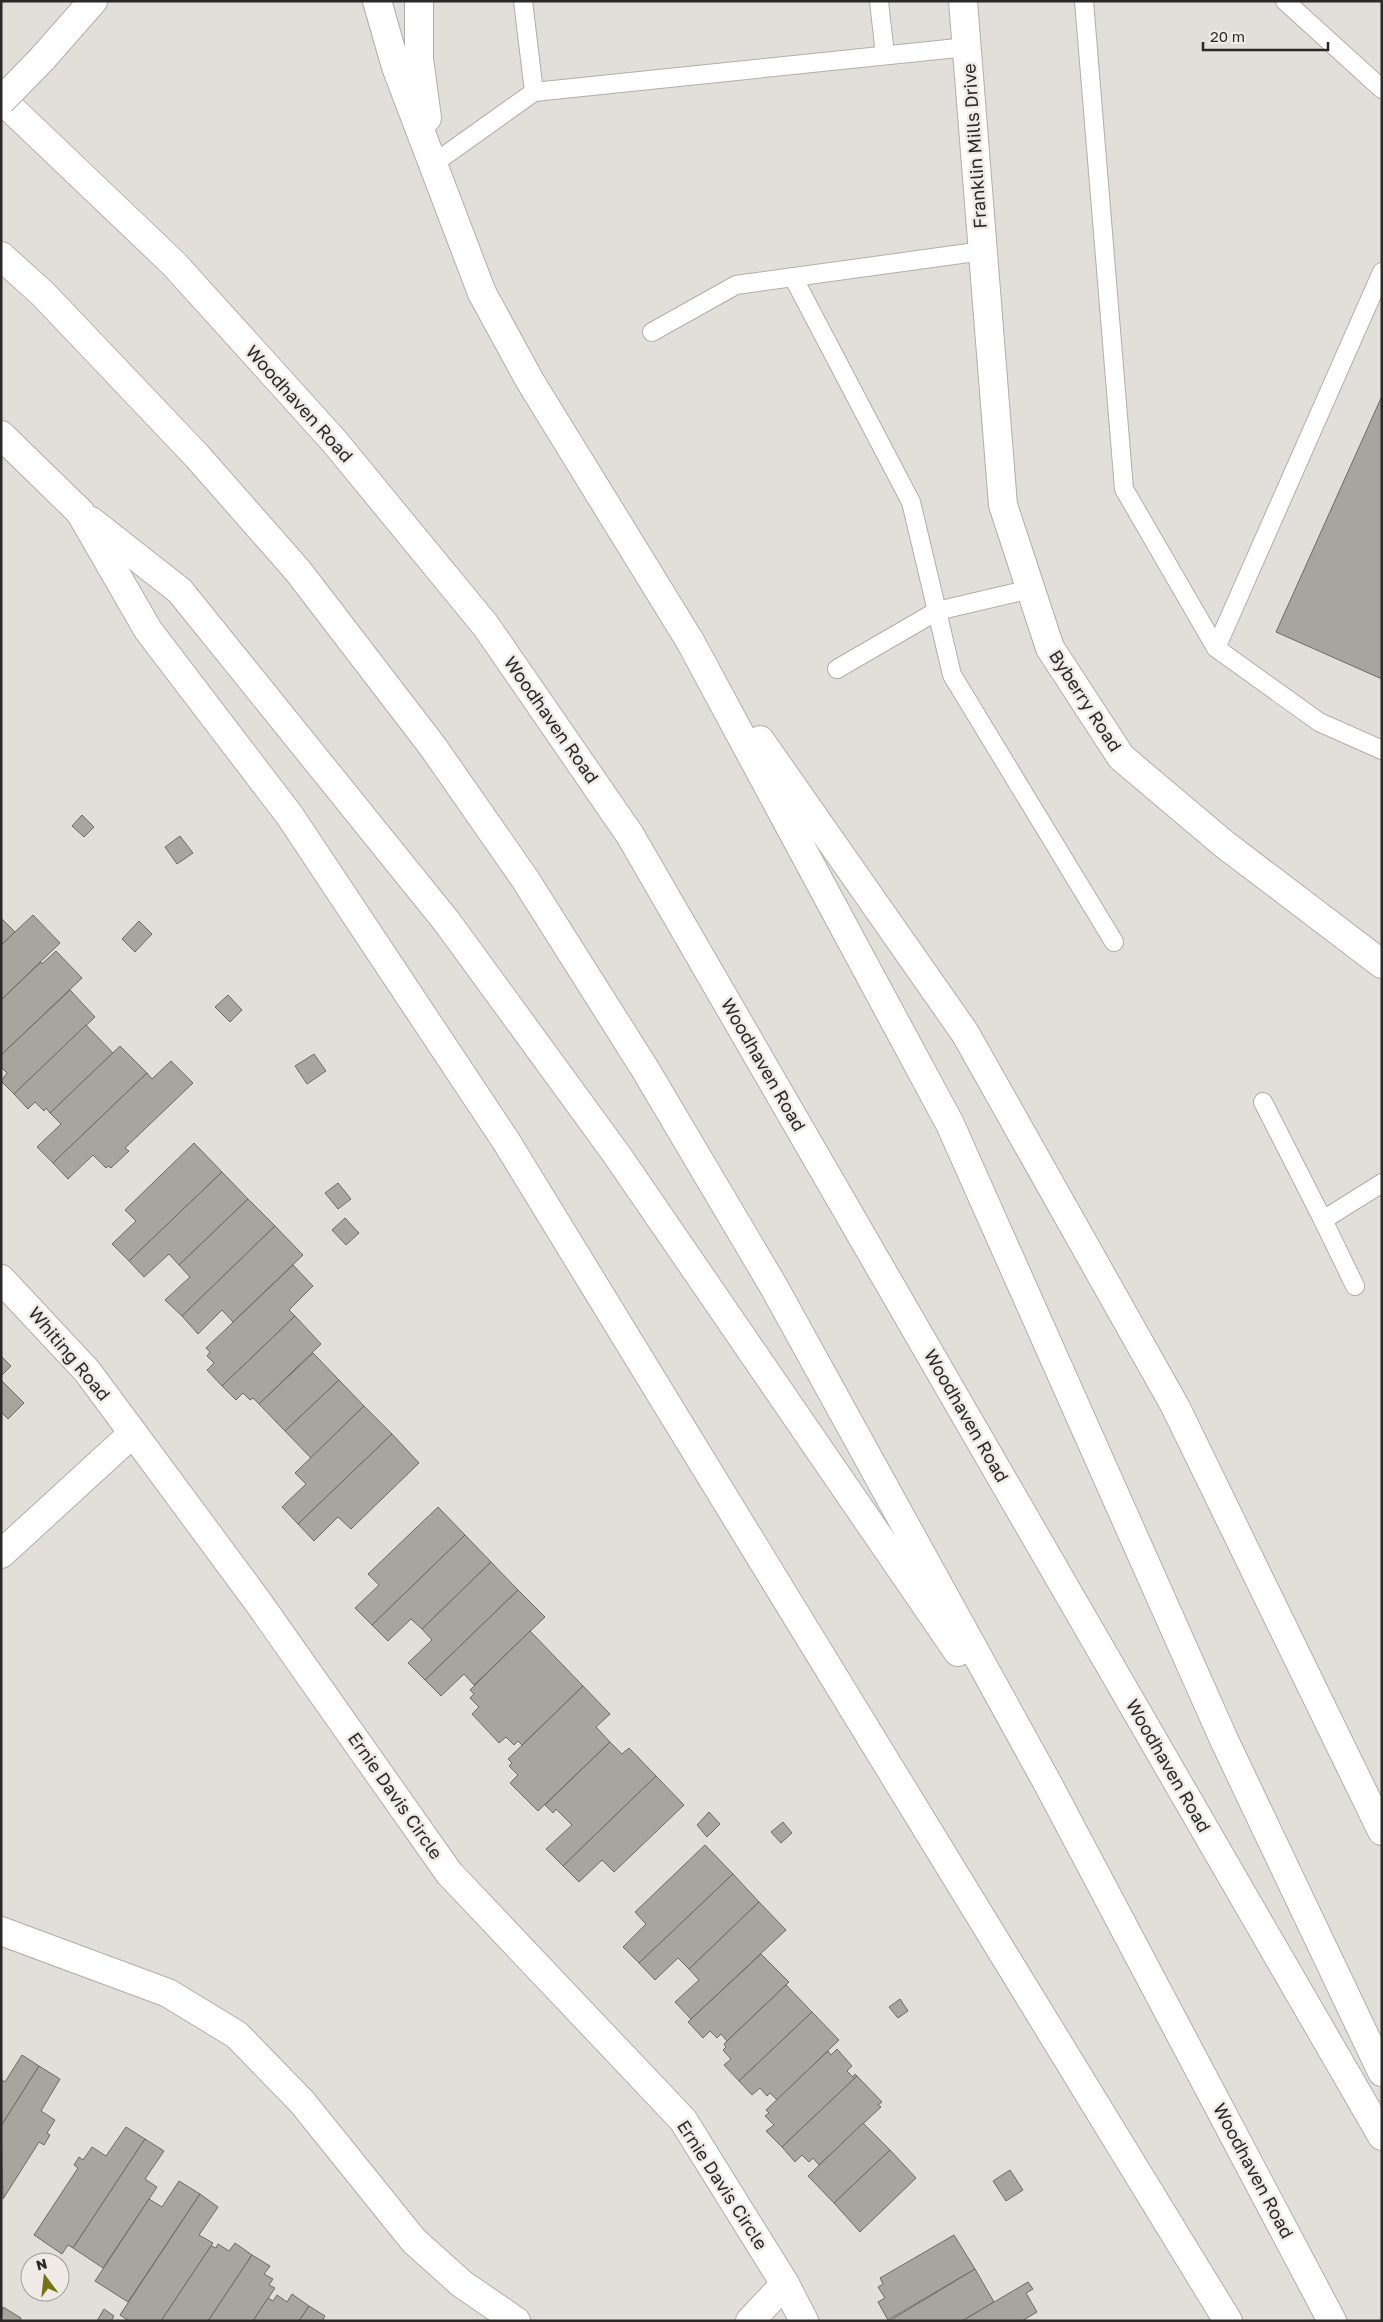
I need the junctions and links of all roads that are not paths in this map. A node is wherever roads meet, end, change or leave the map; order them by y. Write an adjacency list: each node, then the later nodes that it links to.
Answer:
1 (94, 1): 13 (main road, bridge)
2 (377, 1): 14 (main road)
3 (419, 1): 14 (main road)
4 (522, 1): 12 (lane)
5 (878, 1): 10 (lane)
6 (963, 1): 9 (main road, Franklin Mills Drive)
7 (1084, 1): 26 (lane)
8 (1285, 1): 11 (lane)
9 (967, 47): 10 (lane); 15 (main road, Franklin Mills Drive)
10 (885, 55): 12 (lane)
11 (1382, 89)
12 (534, 92): 14 (lane)
13 (1, 100): 42 (main road, Woodhaven Road)
14 (433, 164): 25 (main road)
15 (983, 251): 18 (lane); 19 (main road, Franklin Mills Drive)
16 (1, 256): 38 (main road, Woodhaven Road)
17 (1382, 272): 26 (lane)
18 (793, 277): 20 (lane); 24 (lane)
19 (986, 290): 23 (main road, Byberry Road)
20 (652, 332)
21 (1, 435): 22 (main road)
22 (80, 512): 38 (main road); 47 (main road)
23 (1031, 589): 24 (lane); 30 (main road, Byberry Road)
24 (937, 611): 27 (lane); 29 (lane)
25 (690, 641): 39 (main road); 41 (main road)
26 (1216, 648): 28 (lane)
27 (837, 669)
28 (1382, 750)
29 (1114, 942)
30 (1382, 964)
31 (1263, 1102): 33 (lane)
32 (1382, 1183): 33 (lane)
33 (1323, 1220): 35 (lane)
34 (1, 1279): 36 (main road, Whiting Road)
35 (1355, 1286)
36 (133, 1433): 37 (main road); 43 (main road, Ernie Davis Circle)
37 (1, 1554)
38 (1048, 1784): 48 (main road, Woodhaven Road)
39 (1382, 1831)
40 (1, 1931): 44 (main road)
41 (1382, 2072)
42 (1382, 2136)
43 (785, 2284): 45 (main road); 46 (main road, Ernie Davis Circle)
44 (516, 2321)
45 (750, 2321)
46 (804, 2321)
47 (1228, 2321)
48 (1332, 2321)

